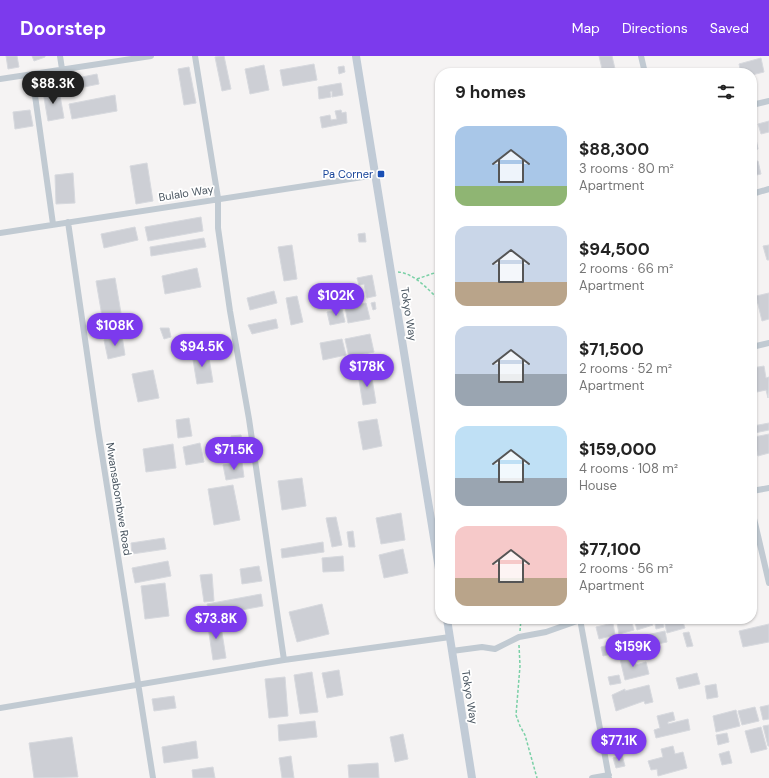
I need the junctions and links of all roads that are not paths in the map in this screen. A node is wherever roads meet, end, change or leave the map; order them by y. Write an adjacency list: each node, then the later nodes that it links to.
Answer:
1 (60, 56): 7 (street)
2 (151, 56): 7 (street)
3 (195, 56): 15 (street)
4 (356, 56): 12 (street, Tokyo Way)
5 (641, 56): 6 (street)
6 (645, 68)
7 (62, 69): 8 (street)
8 (32, 74): 9 (street); 17 (street)
9 (0, 79)
10 (769, 101): 11 (street)
11 (757, 103)
12 (376, 175): 15 (street, Bulalo Way); 23 (street, Tokyo Way)
13 (769, 189): 14 (street)
14 (757, 193)
15 (218, 198): 16 (street, Bulalo Way); 31 (street)
16 (68, 222): 17 (street, Bulalo Way); 32 (street, Mwansabombwe Road)
17 (54, 224): 18 (street, Bulalo Way)
18 (0, 233)
19 (769, 343): 20 (street)
20 (757, 346)
21 (769, 488): 22 (street)
22 (757, 490)
23 (435, 522)
24 (757, 531): 25 (street)
25 (769, 583)
26 (448, 624): 29 (street, Tokyo Way)
27 (569, 624): 30 (street)
28 (581, 624): 34 (street)
29 (450, 637): 30 (street, Tokyo Way); 31 (street)
30 (452, 651): 36 (street, Tokyo Way)
31 (284, 660): 32 (street)
32 (138, 684): 33 (street); 35 (street, Mwansabombwe Road)
33 (0, 708)
34 (609, 777): 37 (street)
35 (153, 778)
36 (472, 778)
37 (592, 778)

